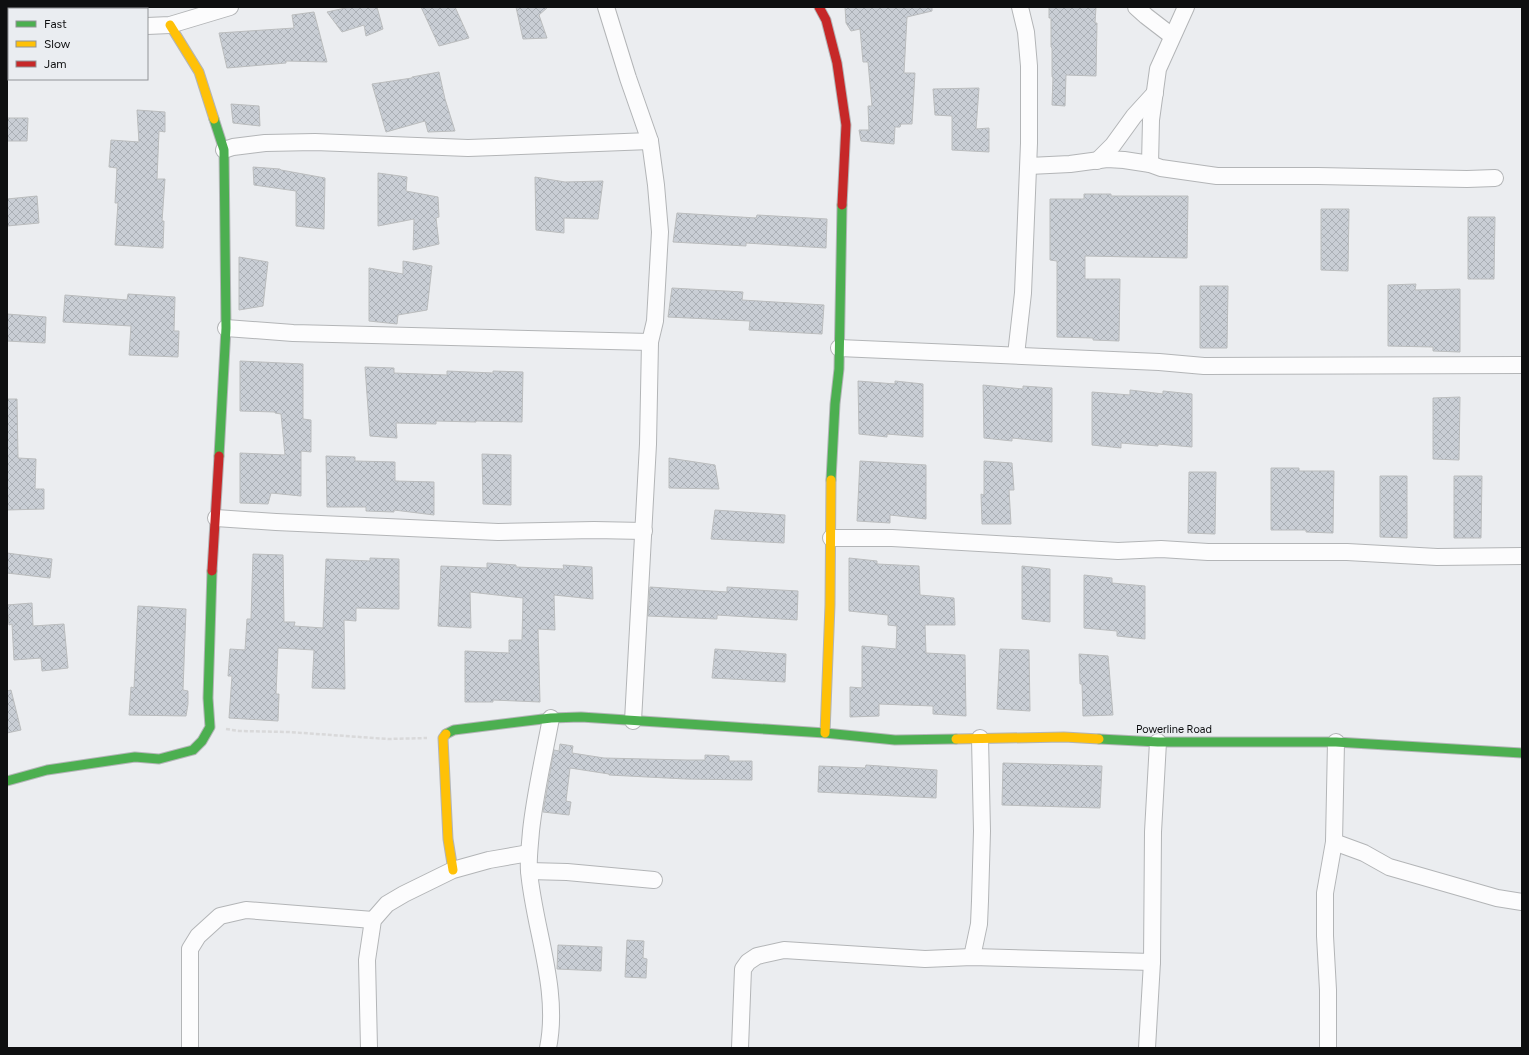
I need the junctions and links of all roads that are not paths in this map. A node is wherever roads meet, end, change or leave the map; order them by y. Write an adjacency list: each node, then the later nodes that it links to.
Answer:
1 (230, 7): 7 (street)
2 (606, 7): 11 (street)
3 (819, 7): 19 (street)
4 (1020, 7): 15 (street)
5 (1136, 7): 9 (street)
6 (1186, 7): 9 (street)
7 (170, 25): 8 (street); 12 (street)
8 (148, 26)
9 (1172, 36): 10 (street)
10 (1155, 93): 13 (street); 14 (street)
11 (650, 141): 12 (street); 18 (street)
12 (224, 150): 17 (street)
13 (1097, 161): 14 (street); 15 (street)
14 (1150, 164): 16 (street)
15 (1029, 166): 20 (street)
16 (1494, 178)
17 (226, 328): 18 (street); 22 (street)
18 (650, 342): 23 (street)
19 (839, 348): 20 (street); 24 (street)
20 (1016, 355): 21 (street)
21 (1522, 365)
22 (216, 518): 23 (street); 33 (street)
23 (644, 531): 27 (street)
24 (830, 538): 25 (street); 28 (street)
25 (1522, 556)
26 (552, 718): 27 (street, Powerline Road); 35 (street); 36 (street, Powerline Road)
27 (633, 721): 28 (street, Powerline Road)
28 (826, 733): 29 (street, Powerline Road)
29 (980, 738): 30 (street, Powerline Road); 41 (street)
30 (1158, 742): 31 (street, Powerline Road); 42 (street)
31 (1336, 742): 32 (street, Powerline Road); 34 (street)
32 (1522, 753)
33 (7, 781)
34 (1334, 842): 39 (street); 48 (street)
35 (529, 853): 36 (street); 37 (street)
36 (453, 870): 40 (street)
37 (529, 871): 38 (street); 45 (street)
38 (654, 880)
39 (1522, 902)
40 (373, 920): 43 (street); 44 (street)
41 (972, 957): 42 (street); 46 (street)
42 (1152, 962): 47 (street)
43 (190, 1048)
44 (369, 1048)
45 (548, 1048)
46 (740, 1048)
47 (1147, 1048)
48 (1328, 1048)

